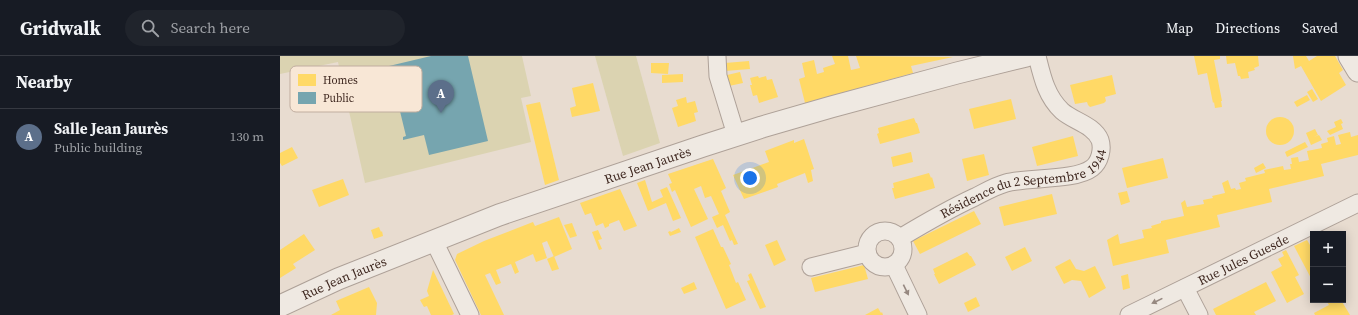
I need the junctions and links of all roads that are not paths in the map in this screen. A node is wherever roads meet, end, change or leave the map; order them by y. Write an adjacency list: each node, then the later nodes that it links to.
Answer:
1 (717, 56): 6 (street)
2 (1026, 56): 6 (street, Rue Jean Jaurès)
3 (1037, 56): 8 (street, Résidence du 2 Septembre 1944)
4 (1349, 56): 5 (street)
5 (1358, 71)
6 (736, 136): 9 (street, Rue Jean Jaurès)
7 (1358, 203): 13 (street, Rue Jules Guesde)
8 (900, 238): 10 (street); 11 (street)
9 (434, 241): 14 (street, Rue Jean Jaurès); 15 (street)
10 (867, 253): 11 (street); 12 (street)
11 (894, 265): 16 (street, one-way to 16)
12 (811, 267)
13 (1185, 288): 17 (street, Rue Jules Guesde, one-way to 17); 18 (street)
14 (280, 306)
15 (470, 315)
16 (918, 315)
17 (1129, 315)
18 (1199, 315)

